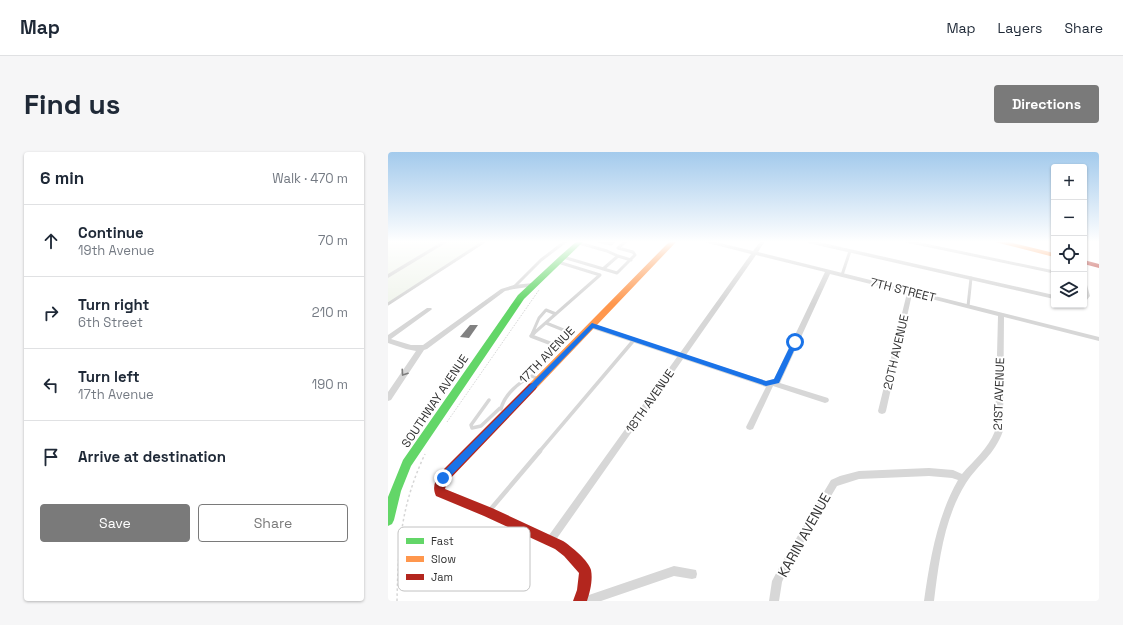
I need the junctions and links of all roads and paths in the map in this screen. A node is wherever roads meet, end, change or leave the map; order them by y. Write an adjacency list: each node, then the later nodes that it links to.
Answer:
1 (411, 262): 21 (street)
2 (453, 262): 27 (lane)
3 (539, 262): 23 (lane)
4 (557, 262): 24 (street, SOUTHWAY AVENUE)
5 (567, 262): 30 (lane)
6 (572, 262): 17 (lane)
7 (611, 262): 17 (lane)
8 (629, 262): 17 (lane)
9 (654, 262): 33 (street, 17TH AVENUE)
10 (749, 262): 39 (street, 18TH AVENUE)
11 (789, 262): 19 (street, 7TH STREET)
12 (846, 262): 20 (lane)
13 (899, 262): 22 (street)
14 (1006, 262): 18 (lane)
15 (1087, 263): 16 (street)
16 (1099, 266)
17 (603, 269)
18 (1051, 271)
19 (828, 272): 20 (street, 7TH STREET); 40 (street)
20 (842, 275): 25 (street, 7TH STREET)
21 (388, 276)
22 (971, 278): 26 (street); 28 (lane)
23 (514, 287): 24 (street); 38 (street)
24 (536, 287): 46 (path); 51 (street, SOUTHWAY AVENUE)
25 (910, 292): 28 (street, 7TH STREET); 45 (street, 20TH AVENUE)
26 (1051, 296)
27 (388, 304)
28 (968, 306): 31 (street, 7TH STREET)
29 (429, 309): 35 (street)
30 (556, 314): 32 (lane); 34 (lane)
31 (1001, 314): 36 (street, 7TH STREET); 49 (street, 21ST AVENUE)
32 (546, 323): 34 (lane); 34 (lane)
33 (592, 326): 37 (street); 44 (street, 17TH AVENUE)
34 (531, 336)
35 (388, 339): 38 (street)
36 (1099, 339)
37 (634, 340): 39 (street); 50 (lane)
38 (421, 349): 41 (street, one-way to 41)
39 (682, 355): 40 (street); 55 (street, 18TH AVENUE)
40 (771, 383): 43 (street); 47 (street)
41 (388, 398)
42 (489, 400): 44 (lane)
43 (825, 400)
44 (504, 410): 50 (street, 17TH AVENUE)
45 (882, 411)
46 (447, 422)
47 (750, 427)
48 (428, 448): 52 (path)
49 (964, 479): 61 (street, KARIN AVENUE); 62 (street, 21ST AVENUE)
50 (488, 512): 53 (street)
51 (388, 520)
52 (402, 527)
53 (520, 527)
54 (530, 532): 55 (street)
55 (550, 541): 59 (street)
56 (398, 551): 58 (path)
57 (692, 574): 60 (street)
58 (397, 601)
59 (580, 601)
60 (586, 601)
61 (774, 601)
62 (929, 601)

